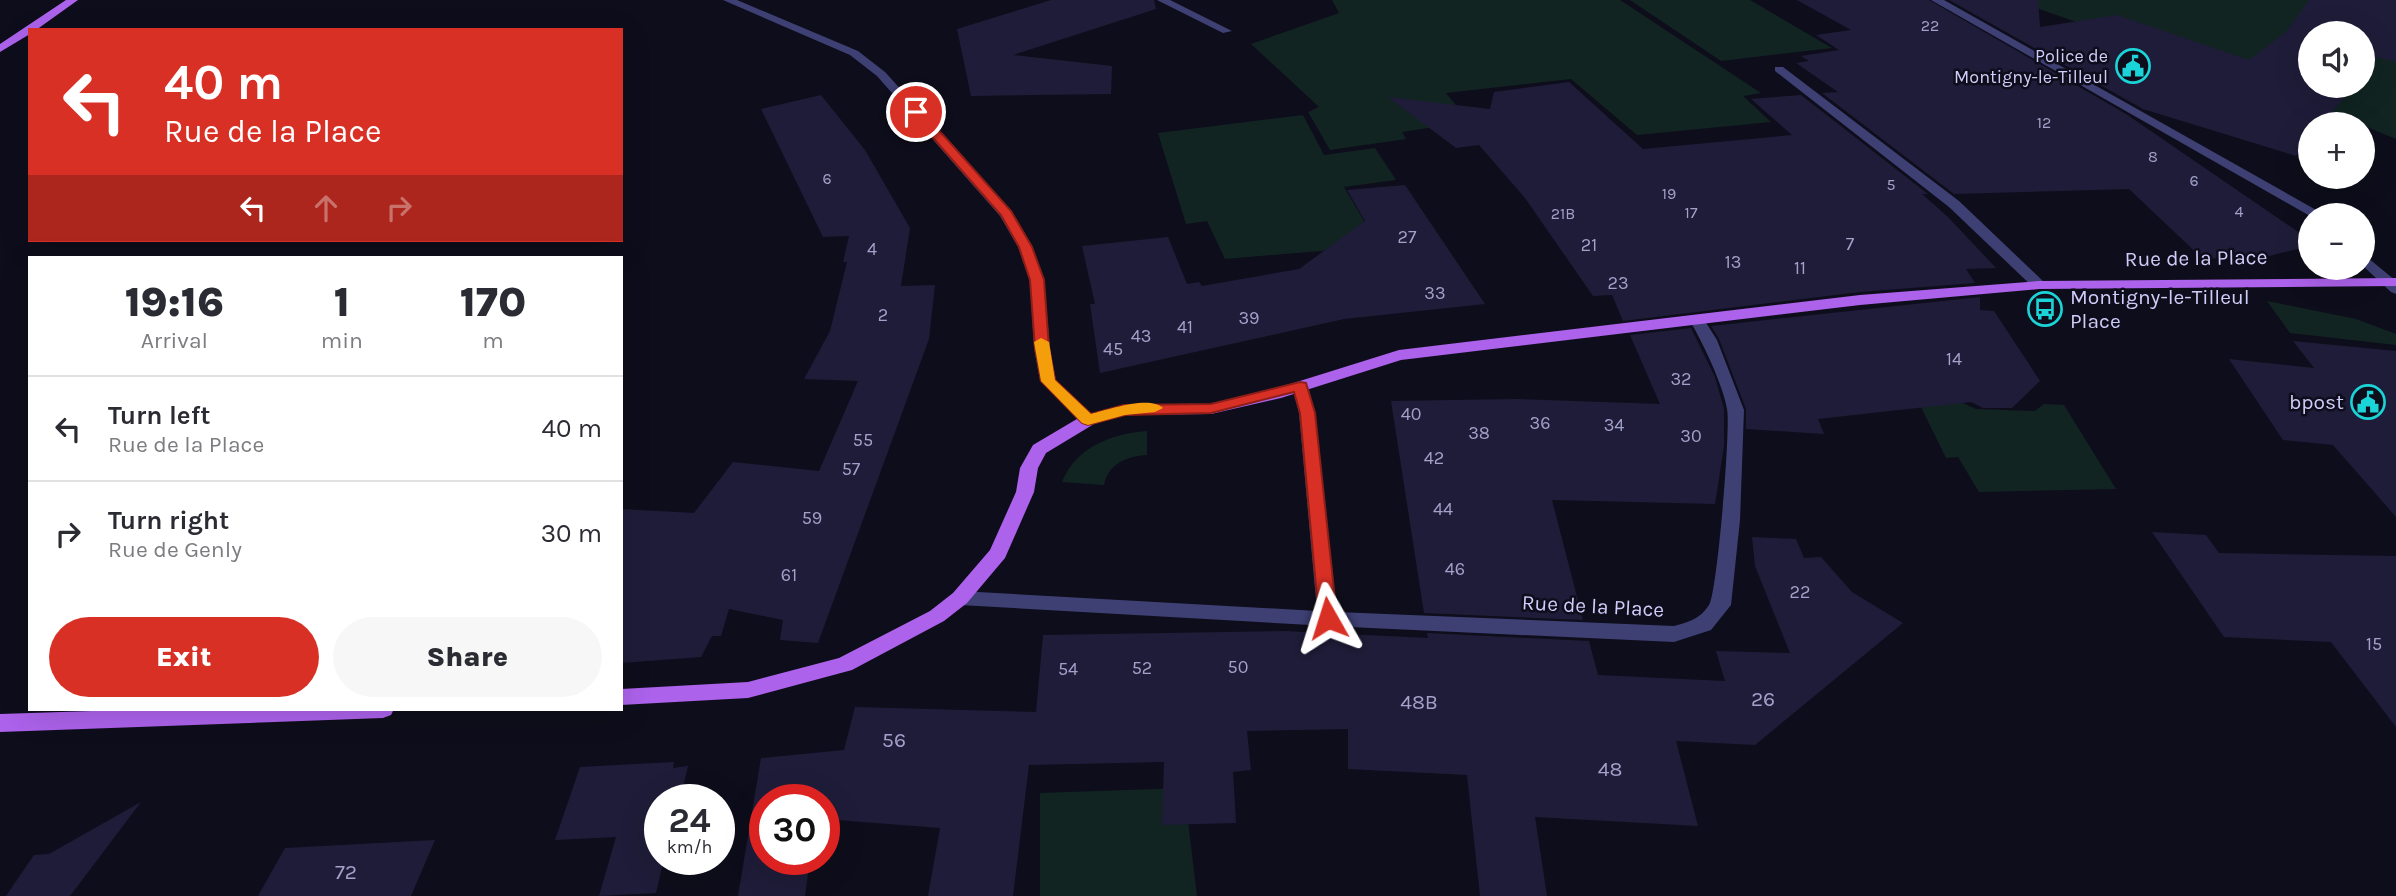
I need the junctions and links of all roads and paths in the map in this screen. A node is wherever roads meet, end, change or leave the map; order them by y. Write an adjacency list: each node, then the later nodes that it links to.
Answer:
1 (72, 0): 5 (main road)
2 (728, 0): 16 (street)
3 (1163, 0): 7 (street)
4 (1936, 0): 10 (street)
5 (31, 28)
6 (28, 30): 8 (main road)
7 (1227, 31)
8 (0, 49)
9 (1779, 69): 13 (street)
10 (2298, 204)
11 (2375, 268): 12 (street)
12 (2393, 284): 13 (main road, Rue de la Place)
13 (2039, 285): 14 (main road, Rue de la Place)
14 (1698, 321): 15 (main road, Rue de la Place); 18 (street, Rue de la Place)
15 (1300, 386): 16 (main road, Rue de la Place); 18 (street)
16 (1088, 420): 17 (main road, Rue de la Place)
17 (960, 598): 18 (street, Rue de la Place); 19 (main road, Rue de la Place)
18 (1328, 618)
19 (623, 697)
20 (328, 711): 21 (main road)
21 (0, 723)

